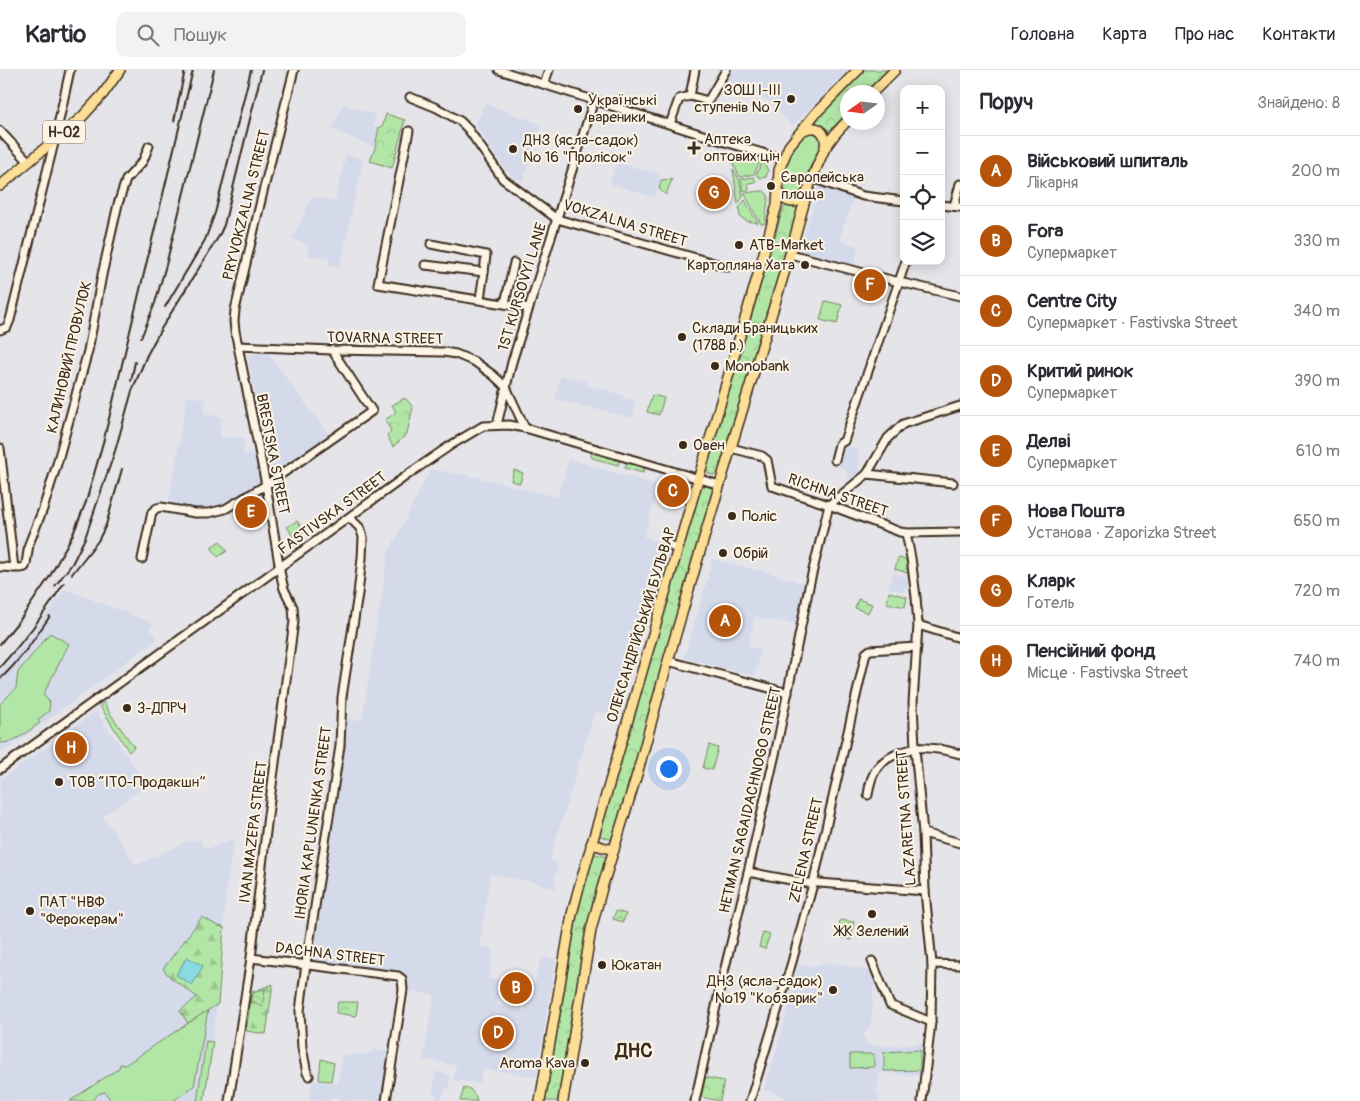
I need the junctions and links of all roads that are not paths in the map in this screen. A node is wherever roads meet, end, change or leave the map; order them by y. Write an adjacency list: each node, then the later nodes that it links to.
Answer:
1 (70, 70): 20 (street)
2 (120, 70): 20 (main road, Н-02)
3 (294, 70): 46 (street, PRYVOKZALNA STREET)
4 (499, 70): 10 (street)
5 (549, 70): 10 (street)
6 (695, 70): 12 (street)
7 (726, 70): 12 (street)
8 (858, 70): 19 (main road, ОЛЕКСАНДРІЙСЬКИЙ БУЛЬВАР)
9 (895, 70): 11 (main road)
10 (544, 84): 14 (street)
11 (881, 85)
12 (690, 96): 15 (street)
13 (410, 97): 32 (street, VOKZALNA STREET)
14 (594, 100): 15 (street); 32 (street, 1ST KURSOVYI LANE)
15 (670, 124): 23 (street)
16 (840, 128): 22 (main road)
17 (408, 130): 42 (street)
18 (0, 131): 24 (street)
19 (799, 133): 22 (main road); 23 (main road, ОЛЕКСАНДРІЙСЬКИЙ БУЛЬВАР)
20 (55, 139): 24 (main road, Н-02); 45 (street)
21 (149, 146): 69 (street, КАЛИНОВИЙ ПРОВУЛОК)
22 (825, 148): 25 (main road)
23 (783, 159): 28 (main road, ОЛЕКСАНДРІЙСЬКИЙ БУЛЬВАР)
24 (29, 162): 27 (main road, Н-02)
25 (812, 178): 29 (main road); 30 (street)
26 (960, 184): 31 (street)
27 (0, 186)
28 (778, 189): 29 (main road); 56 (main road, ОЛЕКСАНДРІЙСЬКИЙ БУЛЬВАР)
29 (807, 193): 34 (main road)
30 (900, 201)
31 (957, 206)
32 (557, 219): 38 (street, VOKZALNA STREET); 44 (street, 1ST KURSOVYI LANE)
33 (431, 244): 39 (street)
34 (790, 254): 40 (street); 53 (main road)
35 (514, 263): 43 (street)
36 (425, 265): 39 (street)
37 (905, 265): 40 (street)
38 (728, 267)
39 (484, 272): 42 (street)
40 (899, 282): 41 (street); 54 (street)
41 (960, 296)
42 (480, 299): 43 (street)
43 (505, 303): 44 (street)
44 (529, 308): 48 (street, 1ST KURSOVYI LANE)
45 (0, 330)
46 (238, 346): 47 (street, TOVARNA STREET); 58 (street, BRESTSKA STREET)
47 (332, 350): 48 (street, TOVARNA STREET); 58 (street)
48 (506, 387): 50 (street, 1ST KURSOVYI LANE); 51 (street, TOVARNA STREET)
49 (960, 406): 55 (street)
50 (498, 425): 51 (street, FASTIVSKA STREET); 61 (street, FASTIVSKA STREET)
51 (525, 428): 56 (street, FASTIVSKA STREET)
52 (0, 448): 69 (street)
53 (731, 448): 59 (main road); 60 (street, RICHNA STREET)
54 (835, 460)
55 (867, 474): 57 (street); 60 (street)
56 (699, 479): 59 (street, FASTIVSKA STREET); 65 (main road, ОЛЕКСАНДРІЙСЬКИЙ БУЛЬВАР)
57 (953, 483)
58 (266, 485): 66 (street); 68 (street, BRESTSKA STREET)
59 (720, 485): 73 (main road)
60 (830, 505): 63 (street, RICHNA STREET); 74 (street, HETMAN SAGAIDACHNOGO STREET)
61 (350, 518): 68 (street, FASTIVSKA STREET); 88 (street, IHORIA KAPLUNENKA STREET)
62 (960, 532): 63 (street, RICHNA STREET)
63 (906, 533): 70 (street, LAZARETNA STREET)
64 (666, 542): 65 (street)
65 (678, 549): 81 (main road, ОЛЕКСАНДРІЙСЬКИЙ БУЛЬВАР)
66 (142, 559)
67 (0, 567): 69 (street)
68 (280, 567): 77 (street, FASTIVSKA STREET); 86 (street, IVAN MAZEPA STREET)
69 (14, 568)
70 (918, 625): 71 (street); 72 (street, LAZARETNA STREET)
71 (960, 638)
72 (917, 647): 75 (street, LAZARETNA STREET); 84 (street, ZELENA STREET)
73 (668, 661): 74 (street); 82 (main road)
74 (788, 693): 83 (street, HETMAN SAGAIDACHNOGO STREET)
75 (915, 748): 76 (street); 78 (street); 79 (street, LAZARETNA STREET)
76 (960, 754)
77 (0, 769)
78 (868, 795)
79 (923, 833): 80 (street); 85 (street, LAZARETNA STREET)
80 (960, 843)
81 (591, 844): 82 (main road); 95 (main road, ОЛЕКСАНДРІЙСЬКИЙ БУЛЬВАР)
82 (614, 850): 96 (main road)
83 (748, 872): 84 (street); 97 (street, HETMAN SAGAIDACHNOGO STREET)
84 (813, 884): 85 (street); 98 (street, ZELENA STREET)
85 (926, 891): 89 (street, LAZARETNA STREET)
86 (251, 958): 88 (street, DACHNA STREET); 93 (street, IVAN MAZEPA STREET)
87 (872, 961): 91 (street)
88 (306, 964): 92 (street, IHORIA KAPLUNENKA STREET); 94 (street, DACHNA STREET)
89 (932, 964): 90 (street); 91 (street, LAZARETNA STREET)
90 (960, 965)
91 (931, 1022): 99 (street, LAZARETNA STREET)
92 (309, 1076)
93 (229, 1101)
94 (386, 1101)
95 (540, 1101)
96 (563, 1101)
97 (694, 1101)
98 (750, 1101)
99 (922, 1101)

